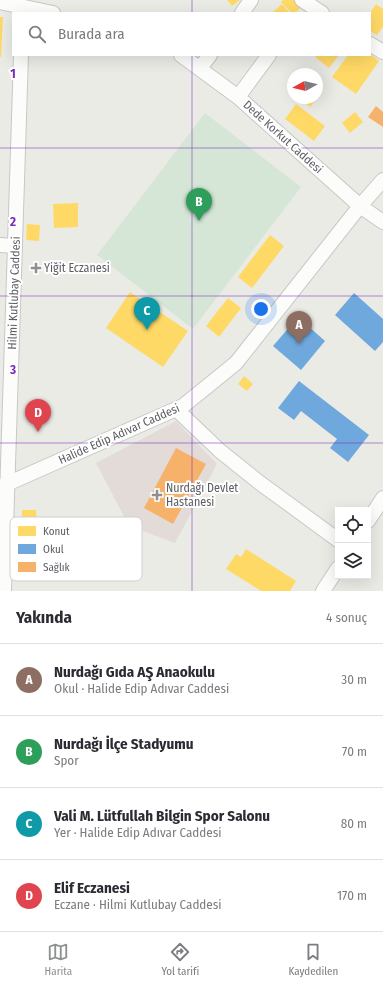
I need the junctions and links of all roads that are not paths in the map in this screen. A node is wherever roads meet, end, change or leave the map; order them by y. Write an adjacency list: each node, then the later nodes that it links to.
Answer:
1 (252, 0): 6 (street)
2 (0, 2): 4 (street)
3 (306, 4): 7 (street)
4 (22, 7): 5 (street)
5 (49, 12)
6 (243, 12)
7 (320, 12)
8 (371, 45): 9 (street)
9 (383, 52)
10 (21, 56): 20 (street, Hilmi Kutlubay Caddesi)
11 (182, 56): 14 (street, Dede Korkut Caddesi)
12 (209, 56): 14 (street)
13 (269, 56): 15 (street)
14 (200, 68): 15 (street, Dede Korkut Caddesi)
15 (238, 97): 17 (street, Dede Korkut Caddesi)
16 (383, 180): 17 (street, Halide Edip Adıvar Caddesi)
17 (360, 206): 18 (street, Dede Korkut Caddesi); 21 (street, Halide Edip Adıvar Caddesi)
18 (383, 222)
19 (0, 245): 20 (street)
20 (15, 246): 22 (street, Hilmi Kutlubay Caddesi)
21 (176, 409): 22 (street, Halide Edip Adıvar Caddesi); 25 (street)
22 (4, 485): 27 (street, Hilmi Kutlubay Caddesi)
23 (383, 498): 24 (street)
24 (371, 516)
25 (335, 538)
26 (335, 573): 28 (street)
27 (4, 591)
28 (323, 591)

